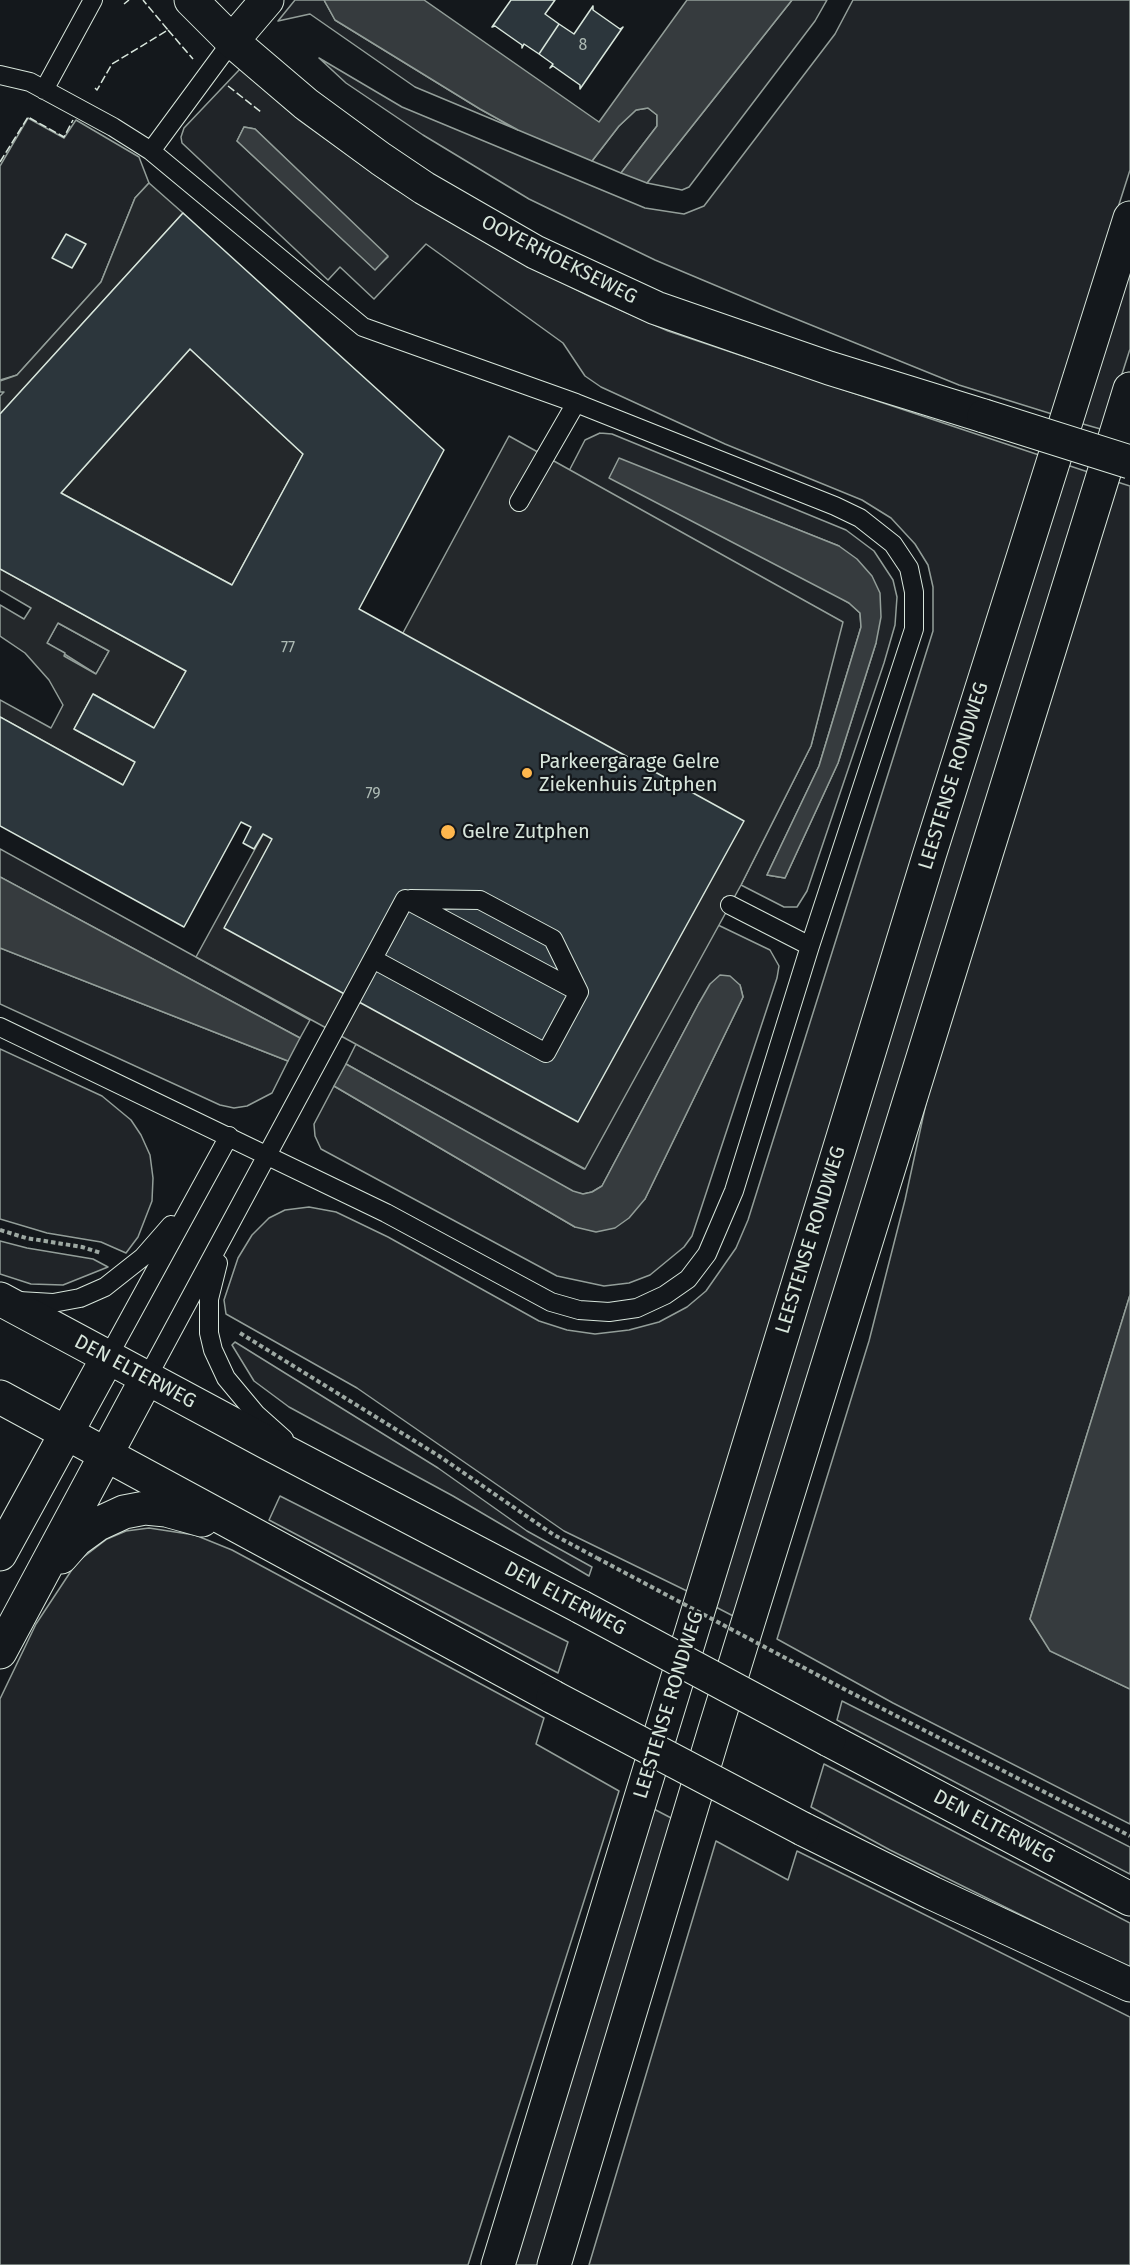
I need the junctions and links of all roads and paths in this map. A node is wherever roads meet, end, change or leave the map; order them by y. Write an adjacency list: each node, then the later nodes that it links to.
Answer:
1 (93, 0): 6 (lane)
2 (191, 0): 4 (main road, OOYERHOEKSEWEG)
3 (267, 0): 4 (main road)
4 (232, 41): 7 (lane); 11 (main road, OOYERHOEKSEWEG, bridge)
5 (0, 75): 6 (lane)
6 (44, 90): 7 (lane)
7 (151, 151): 10 (lane)
8 (1130, 218): 42 (main road, LEESTENSE RONDWEG)
9 (1130, 388): 43 (main road)
10 (576, 403): 12 (lane); 15 (lane)
11 (1130, 462)
12 (519, 502)
13 (405, 899): 16 (lane); 17 (lane); 17 (lane)
14 (730, 905): 15 (lane)
15 (810, 946): 20 (lane)
16 (373, 959): 17 (lane); 20 (lane)
17 (579, 992)
18 (0, 1027): 19 (lane)
19 (229, 1136): 20 (lane); 21 (lane)
20 (267, 1155): 22 (lane)
21 (200, 1189): 24 (lane); 27 (lane)
22 (239, 1208): 26 (lane); 28 (lane)
23 (0, 1230): 24 (path)
24 (130, 1269): 25 (lane)
25 (0, 1298): 27 (main road, DEN ELTERWEG)
26 (209, 1316): 32 (lane); 37 (path, bridge)
27 (108, 1357): 28 (main road, DEN ELTERWEG); 30 (main road)
28 (147, 1378): 31 (main road); 32 (main road, DEN ELTERWEG)
29 (0, 1397): 30 (main road)
30 (66, 1433): 31 (main road); 34 (main road)
31 (106, 1454): 33 (main road); 35 (main road)
32 (320, 1471): 38 (main road, DEN ELTERWEG, bridge)
33 (276, 1548): 35 (main road); 39 (main road, bridge)
34 (0, 1554)
35 (22, 1610): 36 (main road)
36 (0, 1652)
37 (1130, 1836)
38 (1130, 1899)
39 (1083, 1963): 40 (main road); 41 (main road)
40 (1130, 1985)
41 (1130, 1991)
42 (498, 2265)
43 (554, 2265)

